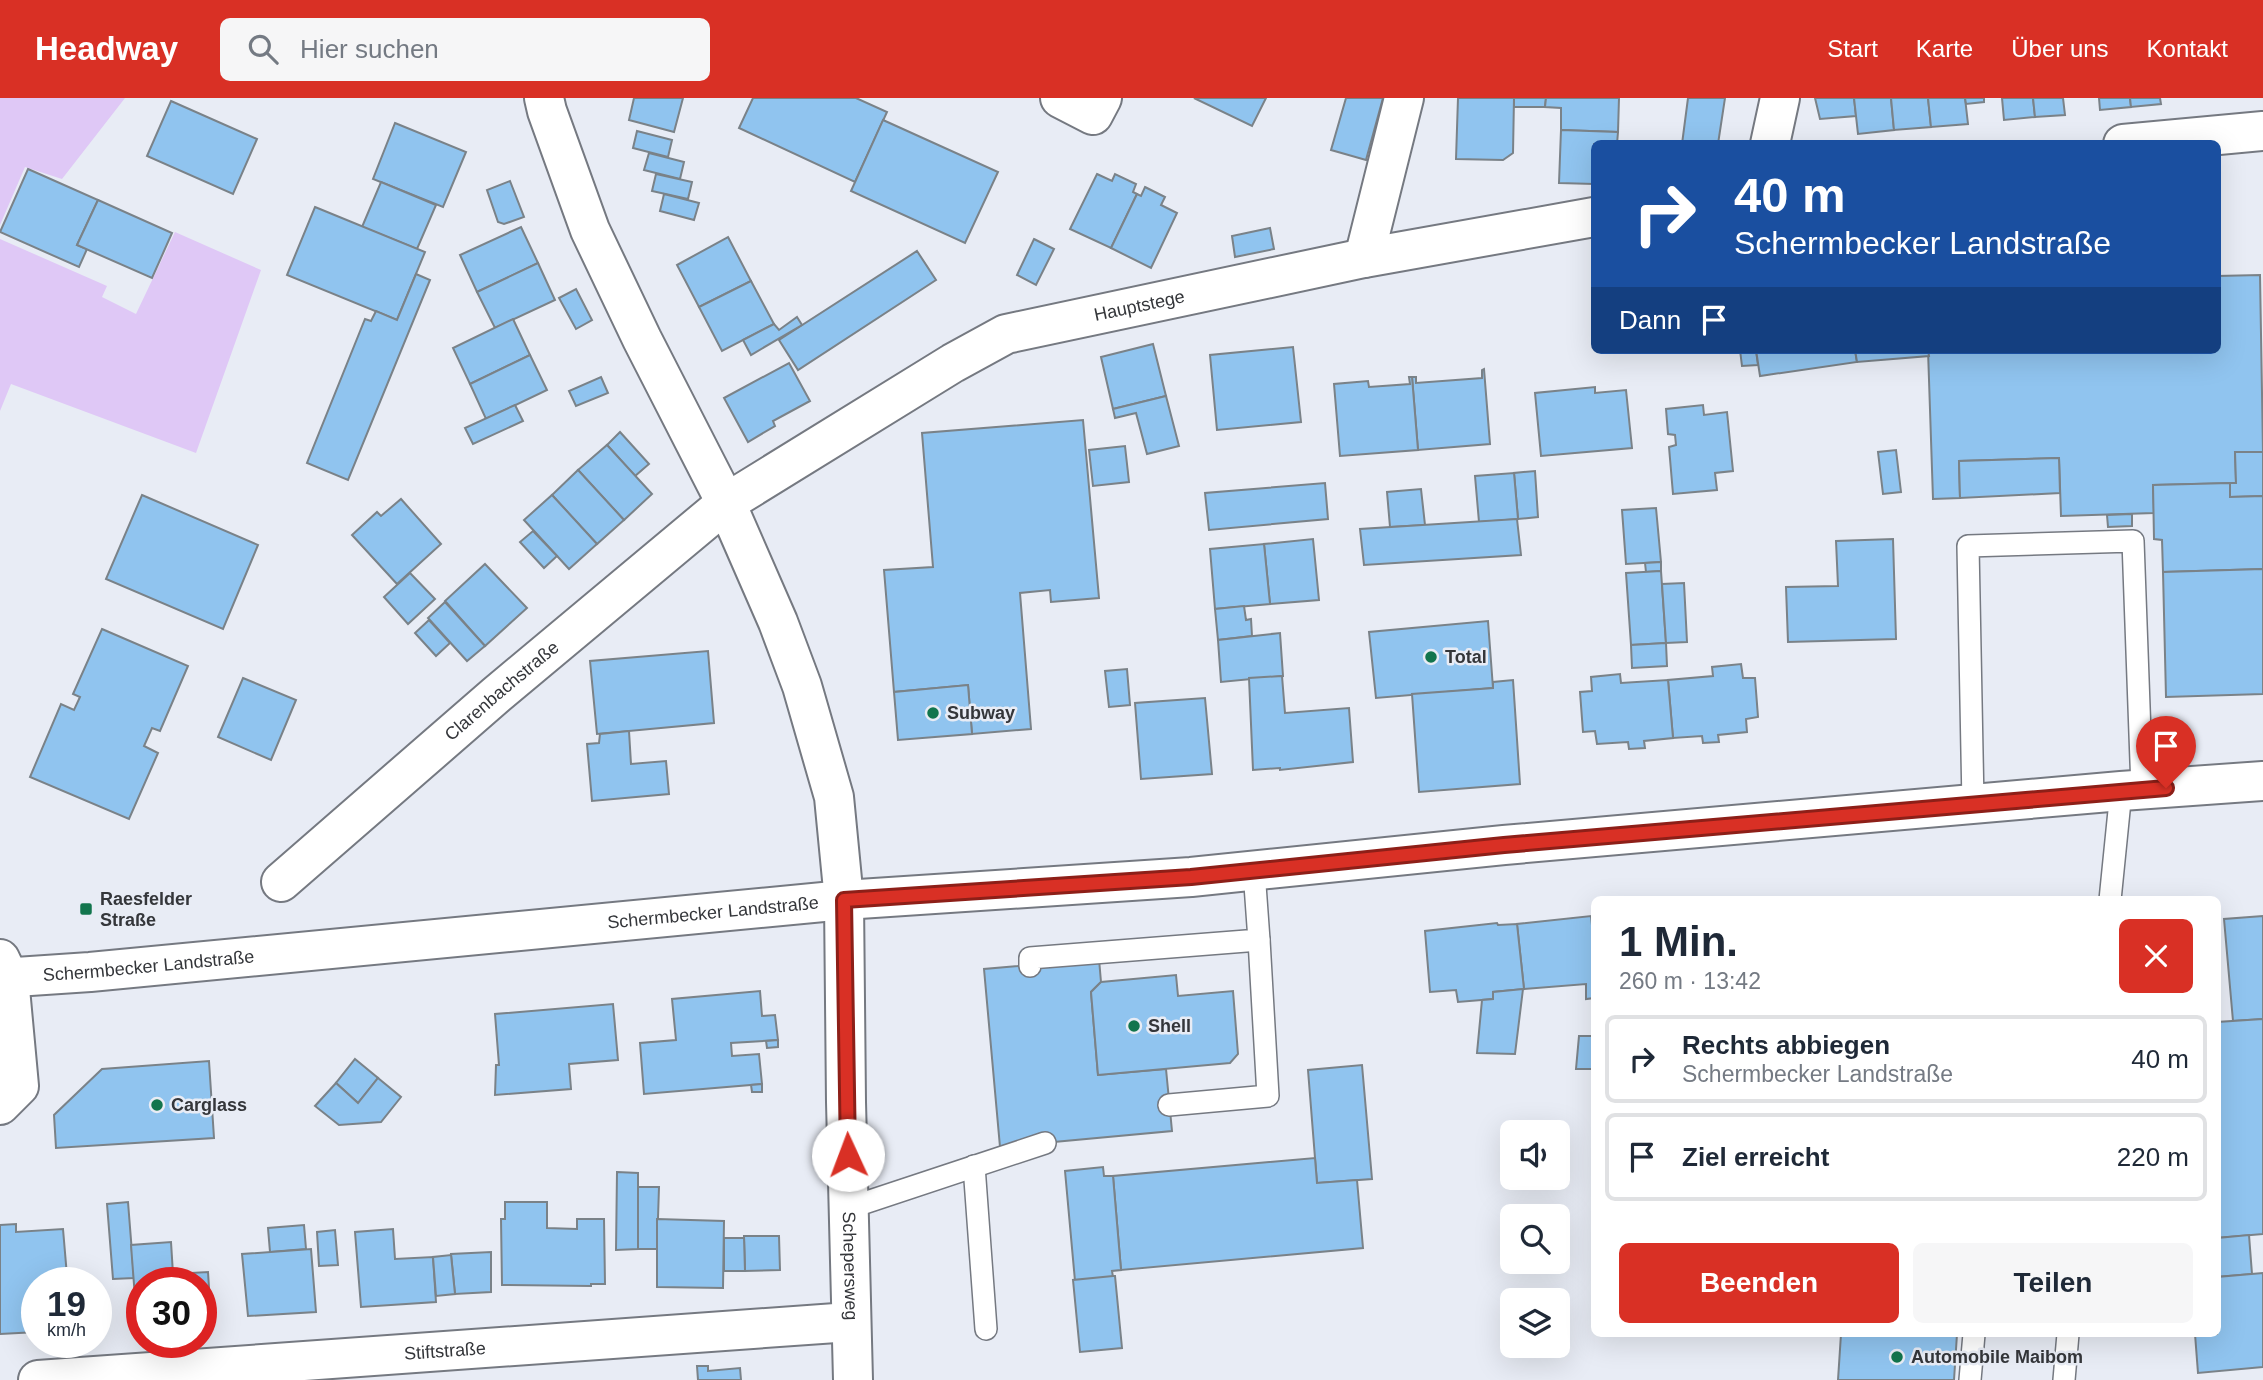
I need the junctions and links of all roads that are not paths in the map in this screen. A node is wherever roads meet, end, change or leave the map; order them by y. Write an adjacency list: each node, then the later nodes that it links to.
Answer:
1 (544, 98): 11 (street)
2 (1060, 98): 5 (street)
3 (1404, 98): 10 (street)
4 (1780, 98): 7 (street)
5 (1098, 107)
6 (2263, 131): 8 (street)
7 (1771, 140)
8 (2166, 140)
9 (1591, 218): 10 (street, Hauptstege)
10 (1364, 258): 11 (street, Hauptstege)
11 (726, 503): 16 (street, Clarenbachstraße); 18 (street)
12 (2263, 781): 13 (street, Schermbecker Landstraße)
13 (2131, 790): 14 (street, Schermbecker Landstraße); 14 (lane); 17 (lane)
14 (1973, 804): 15 (street, Schermbecker Landstraße)
15 (1254, 871): 18 (street, Schermbecker Landstraße); 19 (lane)
16 (281, 882)
17 (2111, 896)
18 (844, 900): 21 (street, Schermbecker Landstraße); 26 (street, Schepersweg)
19 (1259, 940): 20 (lane); 23 (lane)
20 (1030, 966)
21 (3, 972): 22 (street)
22 (0, 1105)
23 (1169, 1105)
24 (1045, 1143): 25 (lane)
25 (974, 1166): 26 (lane); 28 (lane)
26 (849, 1208): 27 (street, Schepersweg)
27 (850, 1322): 31 (street, Stiftstraße); 32 (street, Schepersweg)
28 (986, 1329)
29 (1974, 1337): 33 (lane)
30 (2068, 1337): 34 (lane)
31 (38, 1380)
32 (853, 1380)
33 (1970, 1380)
34 (2064, 1380)

